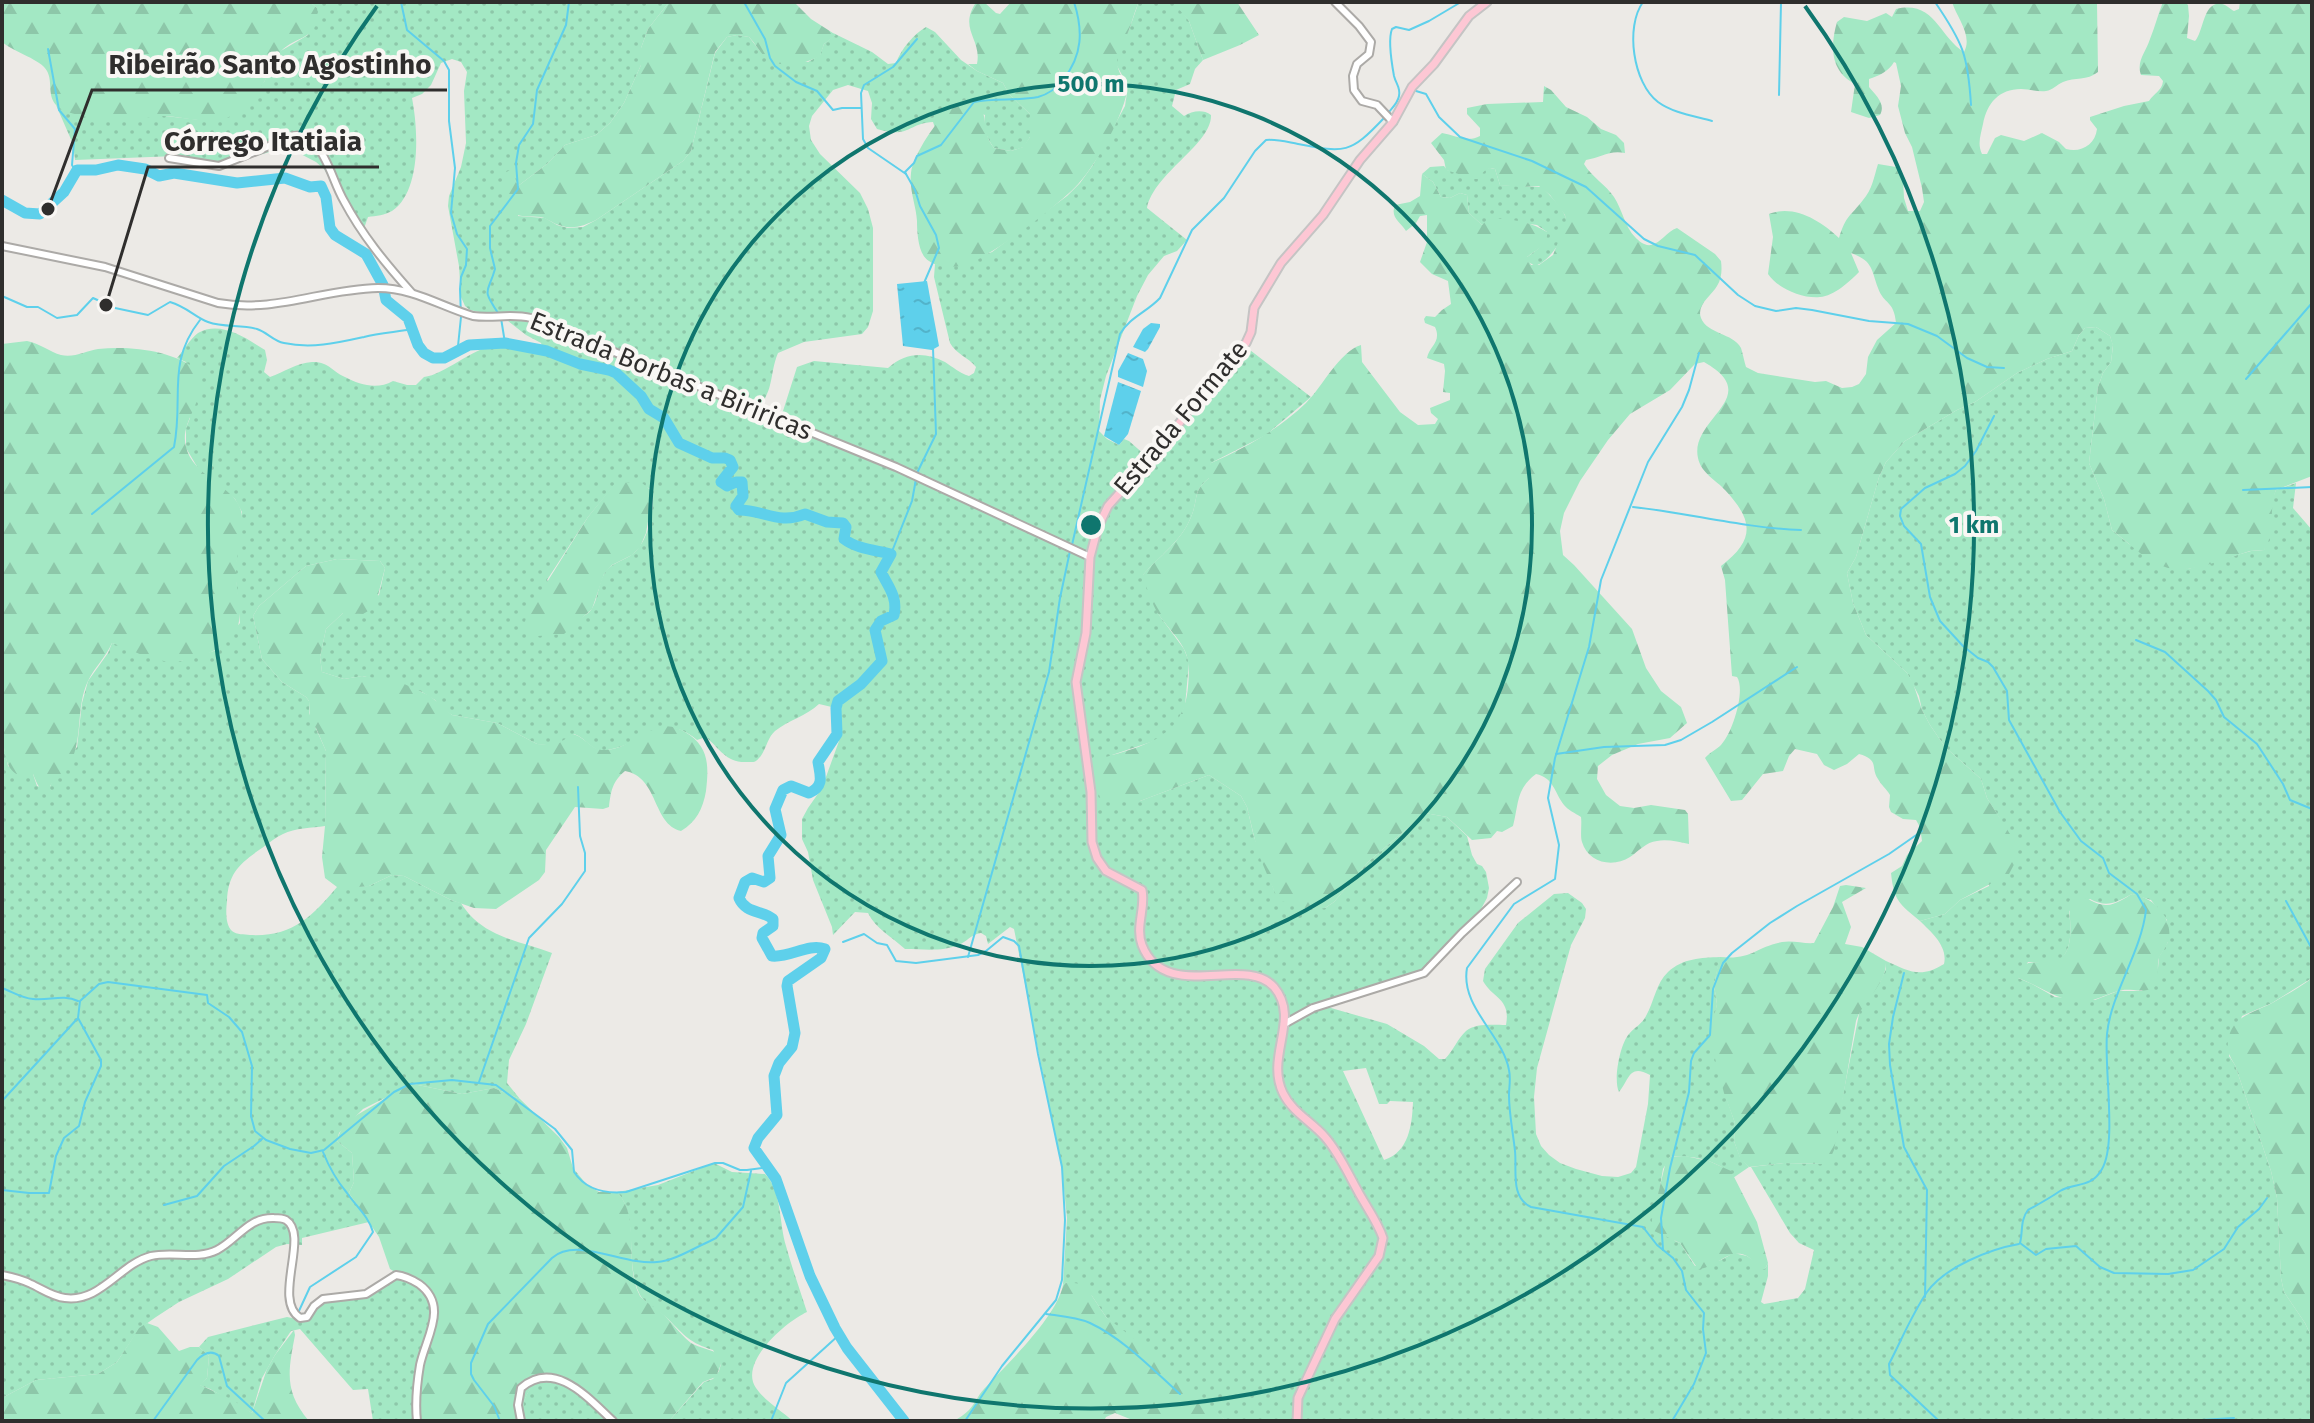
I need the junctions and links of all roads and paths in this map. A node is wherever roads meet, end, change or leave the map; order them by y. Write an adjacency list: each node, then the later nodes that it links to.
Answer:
1 (1335, 2): 3 (street)
2 (1487, 2): 3 (main road, Estrada Formate)
3 (1391, 124): 7 (main road, Estrada Formate)
4 (169, 158): 6 (street)
5 (2, 246): 6 (street, Estrada Borbas a Biriricas)
6 (411, 292): 7 (street, Estrada Borbas a Biriricas)
7 (1090, 557): 9 (main road, Estrada Formate)
8 (1517, 882): 9 (street)
9 (1284, 1024): 14 (main road, Estrada Formate)
10 (2, 1275): 11 (street)
11 (417, 1421)
12 (521, 1421): 13 (street)
13 (613, 1421)
14 (1297, 1421)

